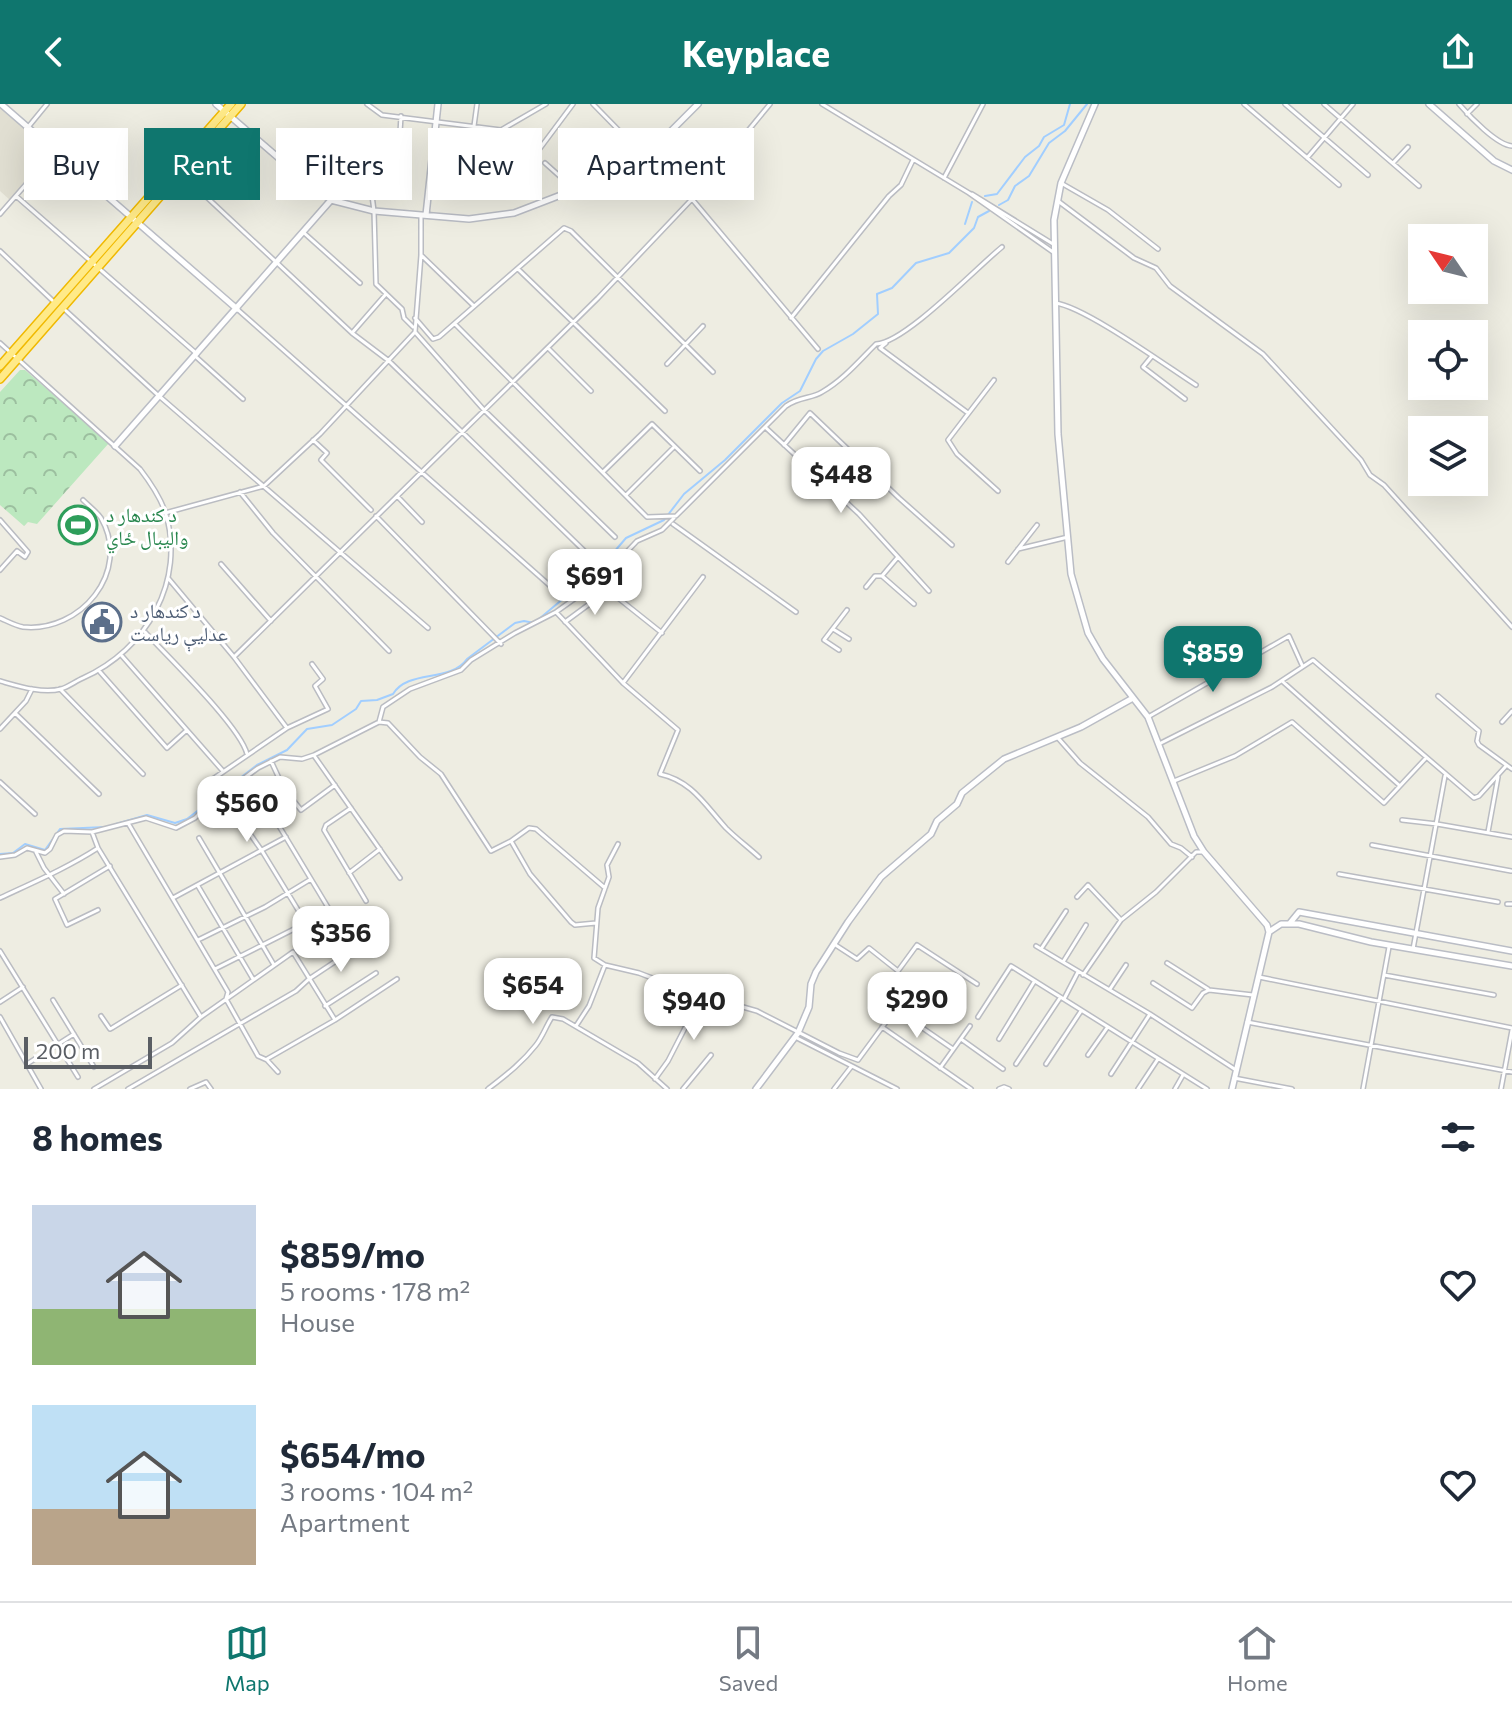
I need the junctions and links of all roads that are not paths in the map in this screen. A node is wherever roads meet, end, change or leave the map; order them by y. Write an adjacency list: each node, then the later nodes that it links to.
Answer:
1 (1, 104): 30 (street)
2 (47, 104): 30 (street)
3 (216, 104): 24 (street)
4 (231, 104): 24 (highway)
5 (241, 104): 24 (highway)
6 (367, 104): 26 (street)
7 (438, 104): 28 (street)
8 (477, 104): 29 (street)
9 (546, 104): 29 (street)
10 (573, 104): 37 (street)
11 (593, 104): 33 (street)
12 (698, 104): 34 (street)
13 (770, 104): 35 (street)
14 (822, 104): 42 (street)
15 (983, 104): 48 (street)
16 (1095, 104): 49 (street)
17 (1244, 104): 41 (street)
18 (1285, 104): 36 (street)
19 (1324, 104): 27 (street)
20 (1353, 104): 27 (street)
21 (1429, 104): 45 (street)
22 (1459, 104): 25 (street)
23 (1477, 104): 25 (street)
24 (228, 114): 31 (highway); 40 (street)
25 (1467, 114): 38 (street)
26 (401, 116): 28 (street); 32 (street)
27 (1341, 118): 36 (street); 44 (street)
28 (438, 120): 29 (street); 65 (street)
29 (474, 126)
30 (28, 128)
31 (216, 128)
32 (400, 128)
33 (617, 128)
34 (671, 128)
35 (750, 128)
36 (1324, 138): 41 (street); 47 (street)
37 (542, 146)
38 (1512, 146)
39 (1408, 147): 44 (street)
40 (276, 156)
41 (1307, 158): 50 (street)
42 (913, 160): 48 (street); 84 (street)
43 (545, 163): 46 (street)
44 (1393, 163): 51 (street)
45 (1512, 170)
46 (558, 175)
47 (1368, 175)
48 (944, 178): 69 (street)
49 (1061, 183): 62 (street); 70 (street)
50 (1339, 185)
51 (1419, 186)
52 (24, 187): 53 (street)
53 (16, 196): 64 (street); 74 (street)
54 (558, 197): 65 (street)
55 (111, 200): 66 (street)
56 (152, 200): 66 (highway)
57 (210, 200): 73 (street)
58 (331, 200): 63 (street); 67 (street)
59 (373, 200): 63 (street)
60 (691, 200): 76 (street)
61 (693, 200): 84 (street)
62 (1057, 201): 69 (street); 163 (street)
63 (374, 211): 65 (street); 78 (street)
64 (0, 214)
65 (423, 215): 72 (street)
66 (134, 220): 74 (highway); 82 (street)
67 (303, 232): 73 (street); 77 (street)
68 (1002, 247): 91 (street)
69 (1053, 248): 79 (street)
70 (1158, 249)
71 (0, 251): 80 (street)
72 (421, 255): 81 (street); 83 (street)
73 (276, 262): 82 (street); 89 (street)
74 (95, 265): 80 (highway); 95 (street)
75 (517, 268): 76 (street); 81 (street); 85 (street)
76 (617, 276): 85 (street); 92 (street)
77 (360, 283)
78 (386, 294): 88 (street); 89 (street)
79 (1055, 303): 97 (street); 138 (street)
80 (59, 304): 96 (highway); 107 (street)
81 (474, 306): 86 (street)
82 (237, 309): 95 (street); 110 (street)
83 (415, 318): 86 (street); 88 (street)
84 (791, 318): 94 (street)
85 (573, 323): 93 (street); 112 (street)
86 (455, 324): 104 (street)
87 (703, 326): 92 (street)
88 (415, 331): 98 (street); 111 (street)
89 (352, 333): 98 (street)
90 (0, 343): 96 (street)
91 (886, 343): 113 (street); 114 (street)
92 (685, 345): 99 (street); 101 (street)
93 (548, 348): 104 (street); 106 (street)
94 (818, 349)
95 (196, 355): 107 (street); 108 (street)
96 (14, 356): 100 (highway); 102 (highway); 118 (street)
97 (1152, 356): 105 (street); 109 (street)
98 (389, 361): 110 (street); 115 (street)
99 (667, 364)
100 (0, 366)
101 (713, 372)
102 (0, 379)
103 (994, 380): 113 (street)
104 (513, 381): 111 (street); 121 (street)
105 (1196, 385)
106 (591, 391)
107 (159, 396): 118 (street); 123 (street)
108 (243, 399)
109 (1185, 399)
110 (345, 407): 116 (street); 122 (street)
111 (484, 410): 115 (street); 137 (street)
112 (665, 411)
113 (968, 413): 124 (street)
114 (765, 427): 117 (street); 132 (street)
115 (462, 432): 122 (street); 146 (street)
116 (313, 440): 123 (street); 129 (street)
117 (784, 445): 139 (street); 142 (street)
118 (115, 446): 130 (street)
119 (675, 446): 120 (street); 121 (street); 126 (street)
120 (700, 471)
121 (603, 472): 126 (street)
122 (420, 473): 127 (street); 154 (street)
123 (264, 486): 125 (street); 141 (street)
124 (998, 491)
125 (240, 492): 130 (street); 148 (street)
126 (626, 495): 132 (street)
127 (397, 496): 131 (street); 134 (street)
128 (83, 500): 160 (street)
129 (371, 510)
130 (165, 513): 150 (street)
131 (376, 516): 141 (street); 169 (street)
132 (674, 516): 135 (street)
133 (0, 520): 145 (street)
134 (422, 522)
135 (671, 523): 146 (street); 159 (street)
136 (1037, 525): 140 (street)
137 (615, 537)
138 (1068, 537): 140 (street); 183 (street)
139 (952, 545)
140 (1018, 549): 143 (street)
141 (340, 553): 148 (street); 164 (street)
142 (898, 557): 147 (street); 155 (street)
143 (1008, 562)
144 (221, 564): 161 (street)
145 (0, 570)
146 (606, 572): 151 (street)
147 (882, 576): 152 (street); 156 (street)
148 (315, 577): 161 (street); 171 (street)
149 (703, 577): 167 (street)
150 (168, 578): 166 (street); 173 (street)
151 (598, 582): 153 (street); 158 (street)
152 (866, 587)
153 (608, 590): 162 (street); 167 (street)
154 (556, 591)
155 (929, 591)
156 (914, 604)
157 (847, 610): 165 (street)
158 (556, 612): 162 (street); 169 (street)
159 (796, 612)
160 (0, 618)
161 (271, 621): 173 (street)
162 (565, 622): 179 (street)
163 (1512, 627)
164 (428, 628)
165 (833, 629): 168 (street); 170 (street)
166 (145, 631): 172 (street); 194 (street)
167 (662, 633): 179 (street)
168 (849, 639)
169 (498, 640): 187 (street)
170 (839, 650)
171 (389, 651)
172 (122, 656): 176 (street); 191 (street)
173 (234, 657): 189 (street)
174 (312, 664): 189 (street)
175 (1302, 665): 178 (street); 186 (street); 196 (street)
176 (100, 672): 181 (street); 191 (street)
177 (0, 681): 180 (street)
178 (1282, 681): 193 (street); 208 (street)
179 (623, 683): 232 (street)
180 (32, 689): 181 (street); 185 (street)
181 (60, 689): 202 (street)
182 (1438, 696): 198 (street)
183 (1133, 698): 186 (street); 192 (street)
184 (1512, 711): 188 (street)
185 (15, 713): 190 (street); 209 (street)
186 (1148, 717): 193 (street)
187 (379, 722): 195 (street); 222 (street)
188 (1502, 722)
189 (287, 728): 194 (street)
190 (0, 729)
191 (187, 730): 200 (street)
192 (1057, 737): 233 (street); 264 (street)
193 (1159, 744): 205 (street)
194 (247, 754): 200 (street)
195 (314, 755): 197 (street); 207 (street)
196 (1426, 758): 203 (street); 208 (street)
197 (271, 761): 207 (street); 210 (street)
198 (1506, 766): 199 (street); 201 (street)
199 (1512, 769)
200 (222, 770): 206 (street)
201 (1499, 773): 203 (street); 218 (street)
202 (143, 774)
203 (1446, 774): 216 (street)
204 (0, 782): 212 (street)
205 (1173, 782): 208 (street); 229 (street)
206 (207, 783)
207 (335, 785): 211 (street)
208 (1399, 785)
209 (99, 794)
210 (223, 795): 213 (street); 215 (street)
211 (351, 808): 226 (street); 237 (street)
212 (35, 814)
213 (241, 819): 219 (street); 227 (street)
214 (1402, 820): 216 (street)
215 (128, 823): 217 (street); 249 (street)
216 (1437, 824): 218 (street); 230 (street)
217 (92, 832): 225 (street); 228 (street)
218 (1488, 832): 220 (street)
219 (286, 837): 227 (street); 240 (street)
220 (1512, 837)
221 (199, 838): 236 (street)
222 (511, 841): 243 (street); 256 (street)
223 (618, 844): 243 (street)
224 (1372, 845): 230 (street)
225 (98, 848): 234 (street); 238 (street)
226 (380, 849): 237 (street); 241 (street)
227 (262, 851): 236 (street); 246 (street)
228 (36, 852): 231 (street); 238 (street)
229 (1204, 852): 233 (street); 261 (street)
230 (1430, 856): 235 (street); 244 (street)
231 (0, 857)
232 (759, 857)
233 (1192, 857): 255 (street)
234 (110, 866): 245 (street); 292 (street)
235 (1511, 871)
236 (220, 873): 242 (street); 254 (street)
237 (349, 873): 250 (street)
238 (50, 874): 245 (street); 248 (street)
239 (1339, 874): 244 (street)
240 (312, 878): 246 (street); 259 (street)
241 (400, 878)
242 (198, 885): 249 (street); 260 (street)
243 (605, 888): 256 (street)
244 (1425, 890): 251 (street); 262 (street)
245 (64, 894): 252 (street)
246 (286, 895): 254 (street); 265 (street)
247 (1077, 897): 255 (street)
248 (0, 898)
249 (173, 898): 263 (street)
250 (366, 901)
251 (1498, 902)
252 (98, 910)
253 (1066, 911): 269 (street)
254 (246, 916): 260 (street); 265 (street)
255 (1121, 920): 283 (street)
256 (596, 923): 277 (street)
257 (1290, 923): 261 (street); 262 (street); 266 (street)
258 (1086, 925): 274 (street)
259 (322, 927)
260 (223, 928): 263 (street); 273 (street)
261 (1269, 932): 285 (street)
262 (1417, 934): 270 (street); 272 (street)
263 (198, 940): 280 (street)
264 (834, 944): 291 (street); 322 (street)
265 (262, 945): 273 (street); 276 (street)
266 (1390, 945): 270 (street); 284 (street)
267 (1036, 946): 269 (street)
268 (357, 947): 287 (street)
269 (1041, 949): 274 (street)
270 (1413, 949): 279 (street)
271 (0, 951): 293 (street)
272 (1512, 951)
273 (240, 956): 280 (street); 286 (street)
274 (1063, 962): 281 (street)
275 (1167, 963): 296 (street)
276 (274, 965): 286 (street); 287 (street)
277 (605, 965): 294 (street); 316 (street)
278 (1126, 965): 295 (street)
279 (1512, 966)
280 (215, 969): 300 (street)
281 (1078, 972): 283 (street); 299 (street)
282 (376, 973): 305 (street)
283 (1083, 975): 295 (street)
284 (1384, 975): 298 (street); 304 (street)
285 (1259, 977): 297 (street); 304 (street)
286 (253, 979): 300 (street)
287 (309, 979): 305 (street); 314 (street)
288 (397, 979): 313 (street)
289 (1034, 982): 299 (street); 312 (street); 324 (street)
290 (1153, 983): 296 (street)
291 (977, 984)
292 (182, 985): 309 (street); 311 (street)
293 (23, 987): 303 (street); 326 (street)
294 (705, 989): 322 (street); 348 (street)
295 (1110, 990): 308 (street)
296 (1209, 990): 297 (street)
297 (1253, 995): 315 (street)
298 (1494, 995)
299 (1062, 998): 307 (street); 334 (street)
300 (226, 999): 311 (street); 314 (street)
301 (903, 999): 306 (street)
302 (53, 1000): 321 (street)
303 (0, 1002)
304 (1379, 1002): 320 (street); 327 (street)
305 (325, 1006): 313 (street)
306 (895, 1009): 318 (street); 328 (street)
307 (1081, 1011): 319 (street); 335 (street)
308 (1150, 1014): 325 (street); 340 (street)
309 (101, 1016)
310 (0, 1017): 333 (street)
311 (201, 1017): 351 (street)
312 (978, 1017)
313 (335, 1020): 332 (street)
314 (239, 1022): 332 (street); 352 (street)
315 (1247, 1022): 327 (street); 340 (street)
316 (576, 1026): 348 (street); 349 (street)
317 (970, 1026): 323 (street)
318 (882, 1027): 322 (street); 338 (street)
319 (1108, 1027): 325 (street); 330 (street)
320 (1512, 1029): 341 (street)
321 (74, 1034): 326 (street); 336 (street)
322 (796, 1035): 337 (street); 359 (street)
323 (961, 1039): 328 (street); 339 (street)
324 (999, 1039)
325 (1133, 1043): 331 (street); 344 (street)
326 (58, 1044): 333 (street); 346 (street)
327 (1371, 1046): 341 (street); 370 (street)
328 (953, 1049): 338 (street)
329 (711, 1055): 358 (street)
330 (1088, 1055)
331 (1158, 1059): 345 (street); 365 (street)
332 (267, 1060): 342 (street)
333 (27, 1064): 350 (street)
334 (1016, 1064)
335 (1046, 1064)
336 (94, 1067)
337 (851, 1067): 360 (street); 361 (street)
338 (940, 1068): 362 (street)
339 (1003, 1069)
340 (1236, 1070): 347 (street)
341 (1505, 1071): 343 (street); 371 (street)
342 (278, 1072)
343 (1512, 1072)
344 (1111, 1074)
345 (1183, 1075): 366 (street); 367 (street)
346 (78, 1077)
347 (1234, 1078): 368 (street); 369 (street)
348 (655, 1079): 357 (street)
349 (496, 1083): 355 (street); 356 (street)
350 (41, 1089)
351 (94, 1089)
352 (128, 1089)
353 (190, 1089): 354 (street)
354 (211, 1089)
355 (488, 1089)
356 (501, 1089)
357 (667, 1089)
358 (683, 1089)
359 (756, 1089)
360 (834, 1089)
361 (897, 1089)
362 (971, 1089)
363 (999, 1089): 364 (street)
364 (1009, 1089)
365 (1138, 1089)
366 (1175, 1089)
367 (1207, 1089)
368 (1232, 1089)
369 (1292, 1089)
370 (1363, 1089)
371 (1501, 1089)

